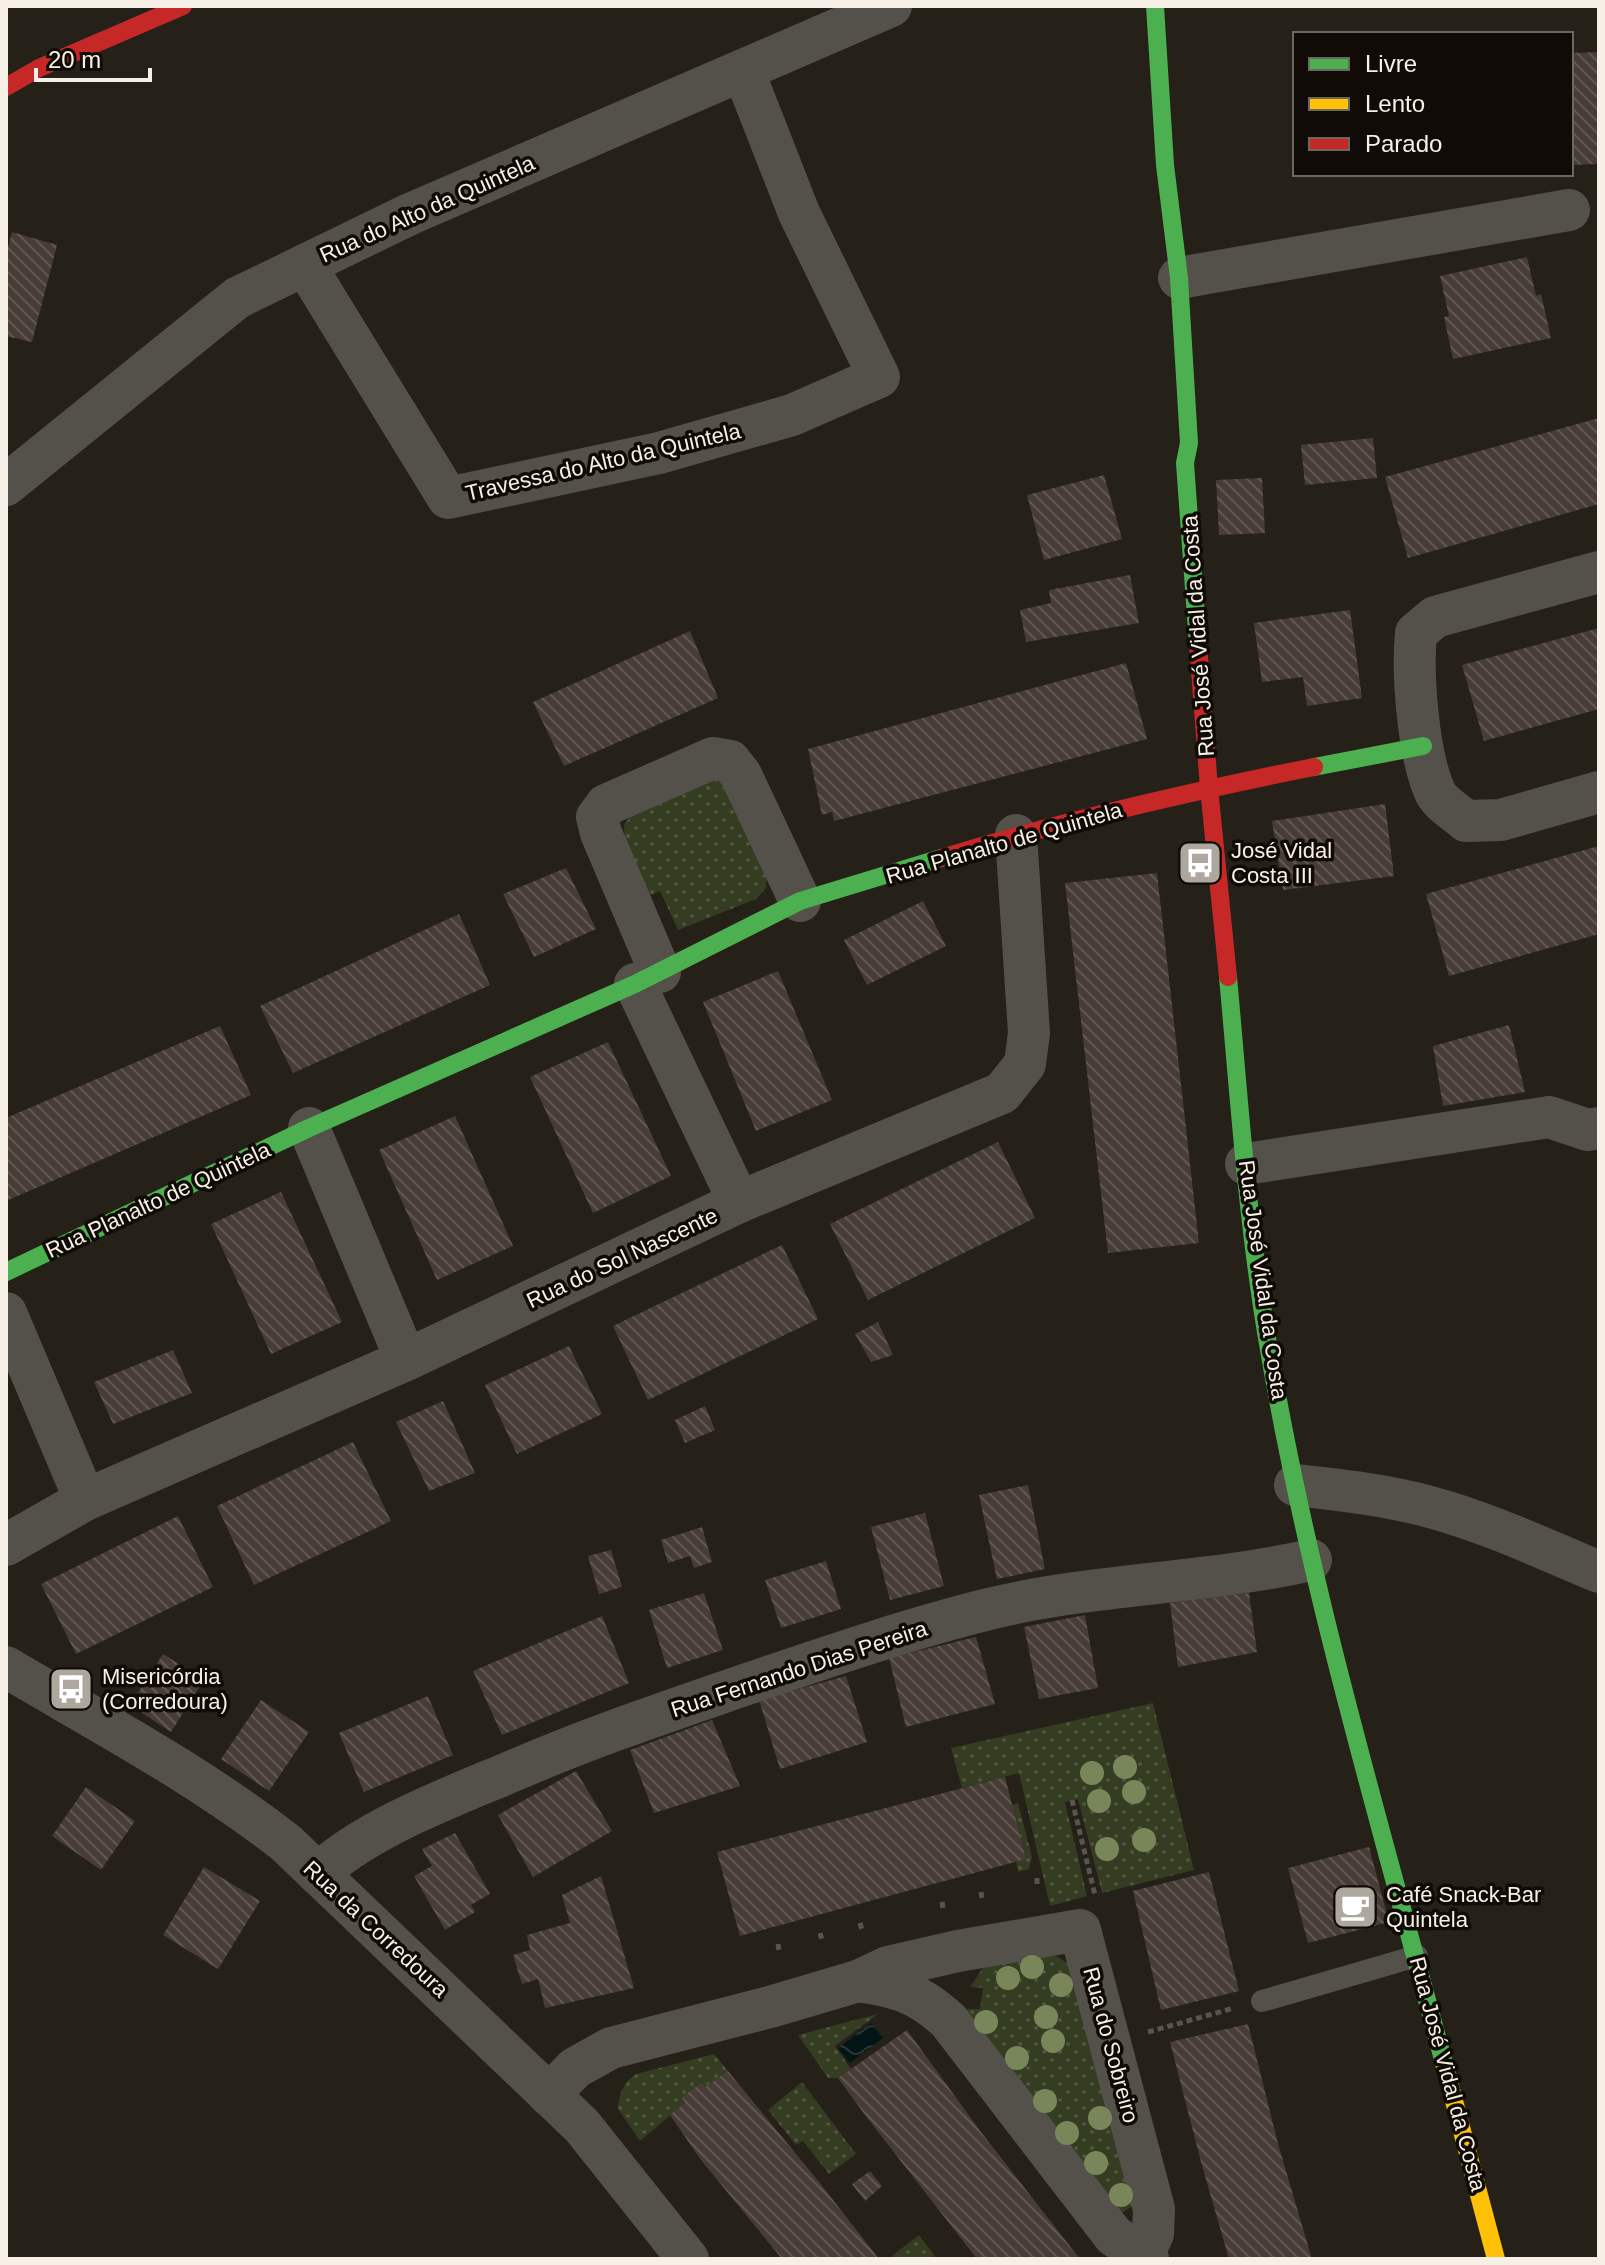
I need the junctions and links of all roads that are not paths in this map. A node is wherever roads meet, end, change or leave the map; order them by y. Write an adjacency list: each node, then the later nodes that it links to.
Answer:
1 (183, 6): 5 (main road)
2 (891, 6): 4 (street, Rua do Alto da Quintela)
3 (1155, 6): 8 (main road, Rua José Vidal da Costa)
4 (743, 70): 7 (street, Rua do Alto da Quintela); 7 (street, Travessa do Alto da Quintela)
5 (6, 87)
6 (1569, 210): 8 (street)
7 (305, 265): 9 (street, Rua do Alto da Quintela)
8 (1179, 278): 12 (main road, Rua José Vidal da Costa)
9 (6, 485)
10 (1599, 572): 11 (street)
11 (1423, 746): 12 (main road, Rua Planalto de Quintela); 13 (street)
12 (1209, 788): 14 (main road, Rua Planalto de Quintela); 19 (main road, Rua José Vidal da Costa)
13 (1599, 792)
14 (1016, 835): 15 (main road, Rua Planalto de Quintela); 20 (street, Rua do Sol Nascente)
15 (800, 901): 16 (main road, Rua Planalto de Quintela); 16 (street)
16 (648, 978): 17 (main road, Rua Planalto de Quintela); 20 (street)
17 (309, 1128): 21 (main road, Rua Planalto de Quintela); 23 (street)
18 (1599, 1128): 19 (street)
19 (1246, 1164): 24 (main road, Rua José Vidal da Costa)
20 (739, 1202): 23 (street, Rua do Sol Nascente)
21 (6, 1272)
22 (6, 1313): 25 (street)
23 (406, 1360): 25 (street, Rua do Sol Nascente)
24 (1295, 1485): 27 (main road, Rua José Vidal da Costa); 28 (street)
25 (85, 1500): 26 (street, Rua do Sol Nascente)
26 (6, 1545)
27 (1311, 1560): 30 (street, Rua Fernando Dias Pereira); 32 (main road, Rua José Vidal da Costa)
28 (1599, 1572)
29 (6, 1667): 30 (street, Rua da Corredoura)
30 (318, 1874): 36 (street, Rua da Corredoura)
31 (989, 1947): 33 (street, Rua do Sobreiro); 35 (street); 37 (street, Rua do Sobreiro)
32 (1417, 1956): 34 (lane); 39 (main road, Rua José Vidal da Costa)
33 (858, 1981): 35 (street, Rua do Sobreiro); 36 (street, Rua do Sobreiro)
34 (1262, 2001)
35 (948, 2020): 37 (street, Rua do Sobreiro)
36 (549, 2095): 38 (street, Rua da Corredoura)
37 (1146, 2254)
38 (688, 2259)
39 (1496, 2259)

